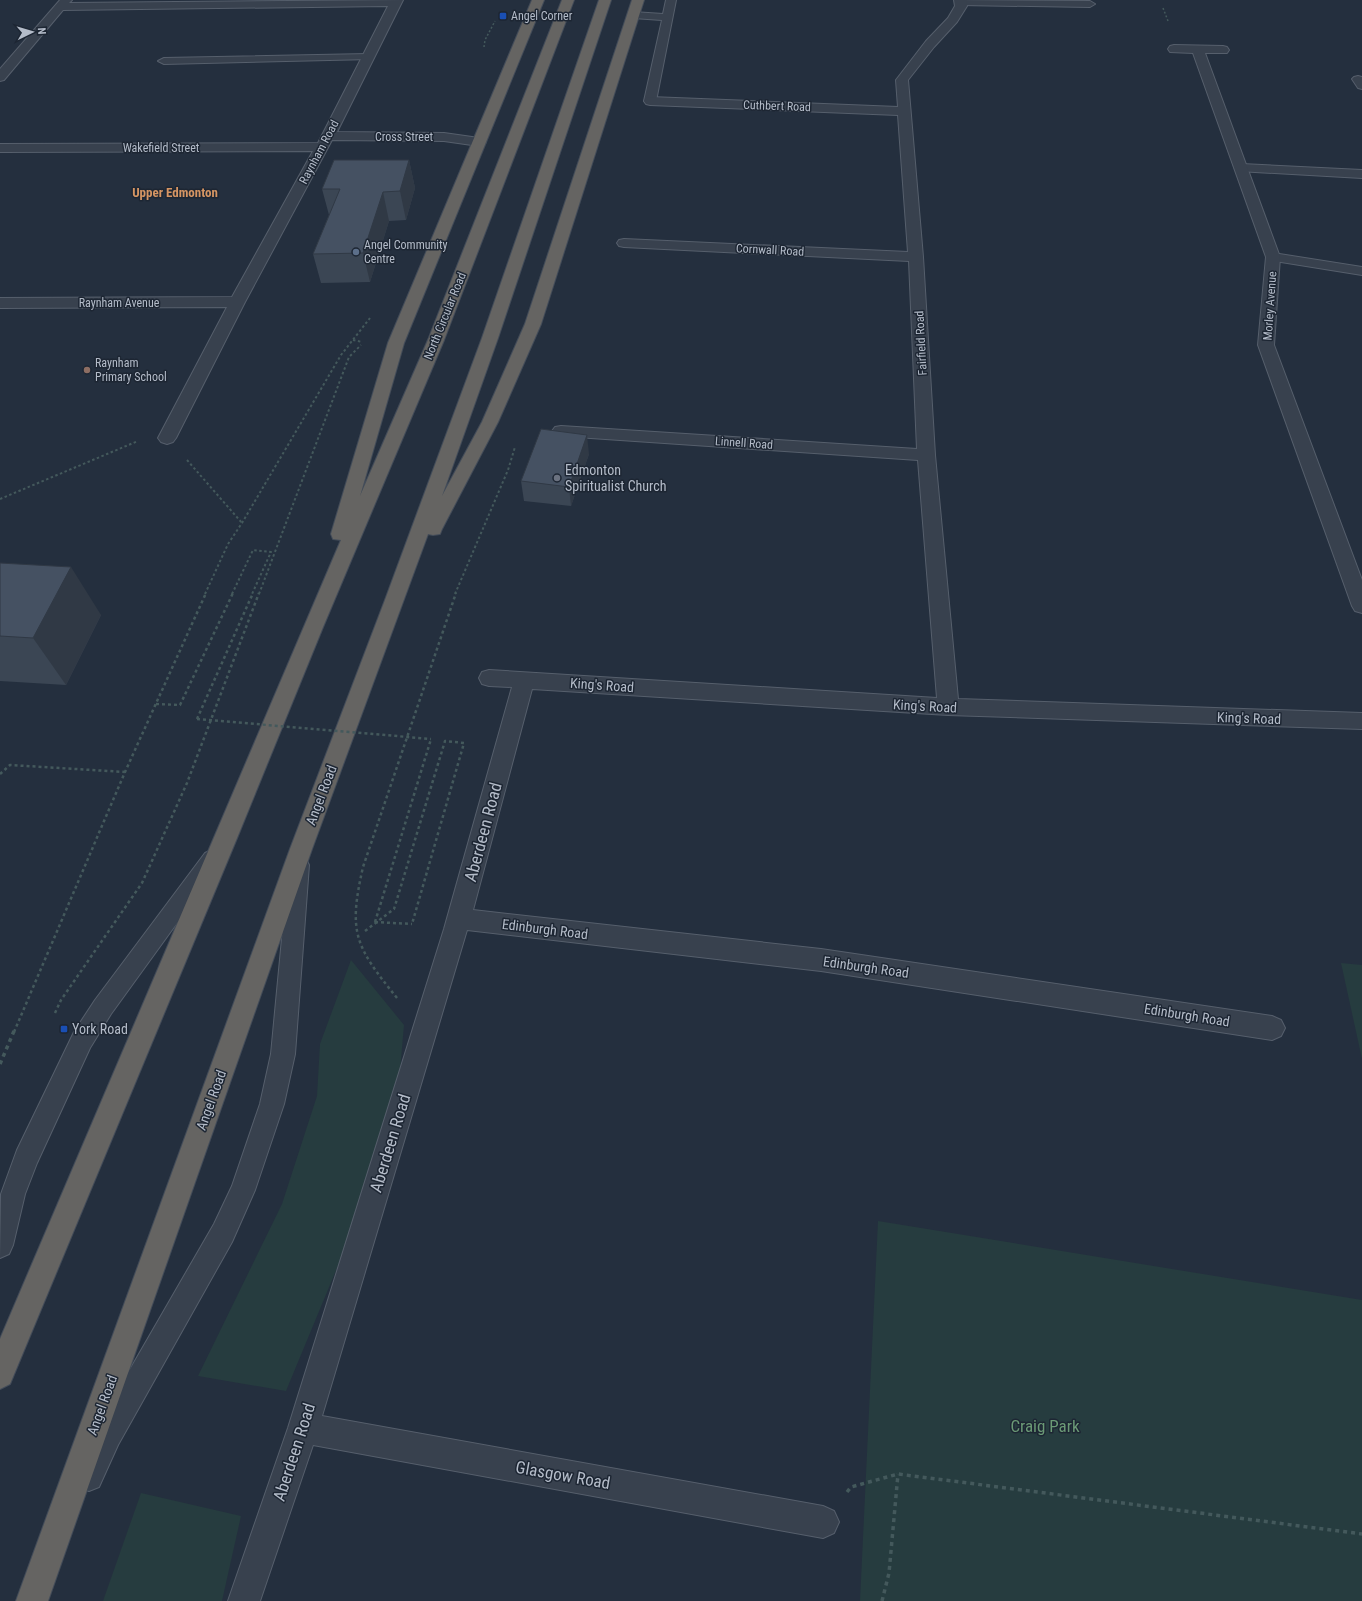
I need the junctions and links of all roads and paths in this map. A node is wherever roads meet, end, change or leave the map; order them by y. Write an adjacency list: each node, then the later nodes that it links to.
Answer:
1 (538, 0): 21 (highway)
2 (568, 0): 41 (highway, North Circular Road)
3 (605, 0): 39 (highway)
4 (638, 0): 10 (highway)
5 (672, 0): 11 (lane)
6 (397, 1): 8 (street); 15 (street, Raynham Road)
7 (960, 1): 9 (lane); 19 (street, Fairfield Road)
8 (64, 3): 17 (street)
9 (1090, 4)
10 (633, 15): 11 (lane); 39 (highway)
11 (667, 17): 18 (lane)
12 (1174, 49): 13 (street)
13 (1198, 50): 14 (street); 23 (street, Morley Avenue)
14 (1223, 50)
15 (368, 57): 16 (lane); 20 (street, Raynham Road)
16 (164, 61)
17 (0, 77)
18 (650, 101): 19 (street, Cuthbert Road)
19 (904, 111): 26 (street, Fairfield Road)
20 (324, 142): 21 (street, Cross Street); 22 (street, Wakefield Street); 29 (street, Raynham Road)
21 (479, 142): 41 (highway)
22 (0, 148)
23 (1242, 168): 24 (lane); 27 (street, Morley Avenue)
24 (1362, 174)
25 (624, 243): 26 (street, Cornwall Road)
26 (916, 257): 36 (street, Fairfield Road)
27 (1273, 257): 28 (lane); 40 (street, Morley Avenue)
28 (1362, 271)
29 (237, 302): 30 (street, Raynham Avenue); 34 (street, Raynham Road)
30 (0, 303)
31 (371, 316): 32 (path)
32 (353, 340): 38 (path); 53 (path)
33 (561, 431): 36 (street, Linnell Road)
34 (168, 438): 37 (path); 38 (path)
35 (516, 444): 55 (path)
36 (926, 455): 45 (street, Fairfield Road)
37 (0, 499)
38 (242, 523): 44 (path)
39 (395, 600): 50 (highway, Angel Road)
40 (1362, 606)
41 (313, 627): 49 (highway)
42 (489, 678): 43 (street, King's Road)
43 (524, 680): 45 (street, King's Road); 51 (street, Aberdeen Road)
44 (156, 704): 47 (path); 52 (path, bridge)
45 (948, 707): 46 (street, King's Road)
46 (1362, 722)
47 (125, 772): 48 (path); 56 (path)
48 (0, 774)
49 (226, 838): 57 (lane); 58 (highway)
50 (300, 849): 63 (highway, Angel Road); 63 (lane)
51 (459, 919): 54 (street, Edinburgh Road); 55 (street, Aberdeen Road)
52 (365, 931)
53 (54, 1014)
54 (1272, 1028)
55 (424, 1032): 59 (street, Aberdeen Road)
56 (0, 1064)
57 (0, 1244)
58 (0, 1374)
59 (303, 1428): 61 (street, Glasgow Road); 64 (street, Aberdeen Road)
60 (898, 1474): 61 (path); 62 (path); 65 (path)
61 (823, 1522)
62 (1362, 1534)
63 (33, 1600)
64 (244, 1601)
65 (882, 1601)

